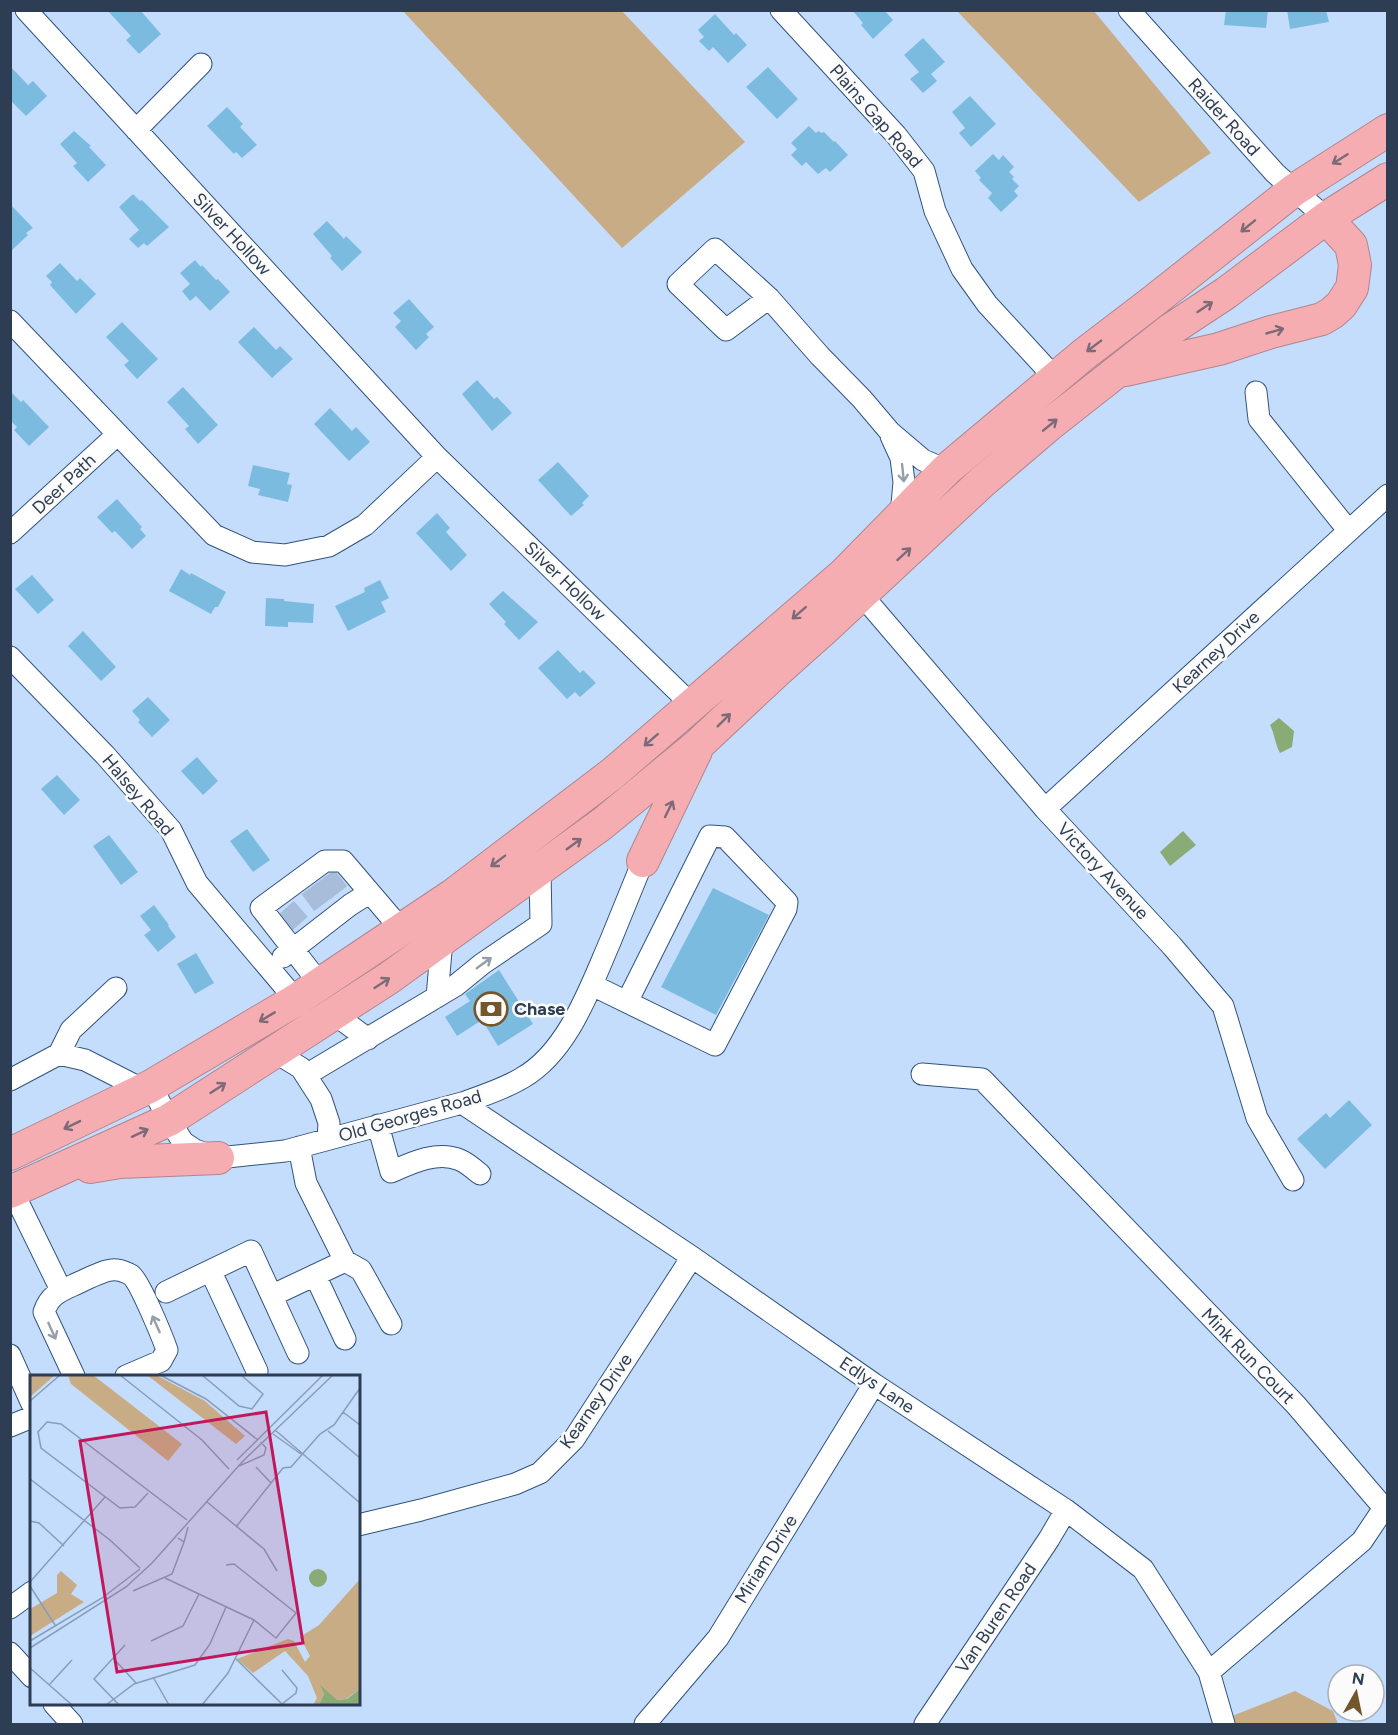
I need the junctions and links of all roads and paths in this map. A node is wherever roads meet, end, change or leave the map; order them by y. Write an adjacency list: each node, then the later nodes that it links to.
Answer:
1 (26, 10): 5 (street, Silver Hollow)
2 (781, 10): 13 (street, Plains Gap Road)
3 (1129, 10): 8 (street, Raider Road)
4 (201, 64): 5 (street)
5 (136, 130): 17 (street, Silver Hollow)
6 (1388, 130): 8 (highway, one-way to 8)
7 (1388, 179): 9 (highway)
8 (1294, 190): 9 (street, Raider Road); 13 (highway, one-way to 13)
9 (1326, 218): 12 (highway, one-way to 9); 12 (highway, one-way to 9)
10 (769, 298): 15 (street)
11 (10, 321): 16 (street)
12 (1117, 372): 23 (highway, one-way to 12)
13 (1056, 378): 18 (highway)
14 (1256, 392): 21 (street)
15 (890, 432): 18 (street); 20 (street, one-way to 20)
16 (118, 434): 17 (street); 22 (street, Deer Path)
17 (438, 457): 25 (street, Silver Hollow)
18 (946, 470): 20 (highway)
19 (1388, 495): 21 (street, Kearney Drive)
20 (901, 516): 23 (highway)
21 (1348, 530): 27 (street, Kearney Drive)
22 (10, 533)
23 (852, 584): 25 (highway, one-way to 25); 26 (highway, one-way to 23); 27 (street, Victory Avenue)
24 (10, 657): 35 (street, Halsey Road)
25 (692, 705): 32 (highway, one-way to 32)
26 (699, 744): 28 (highway); 29 (highway, one-way to 26)
27 (1045, 809): 58 (street, Victory Avenue)
28 (602, 824): 29 (highway); 30 (highway, one-way to 28)
29 (643, 861): 36 (street, Old Georges Road)
30 (540, 869): 34 (highway); 39 (street, one-way to 30)
31 (369, 892): 32 (street); 33 (street); 33 (street)
32 (401, 929): 38 (highway)
33 (301, 937): 35 (street); 38 (street)
34 (442, 940): 39 (street); 41 (highway, one-way to 34)
35 (269, 968): 38 (street, Halsey Road)
36 (592, 985): 40 (street); 49 (street, Old Georges Road)
37 (116, 988): 44 (street)
38 (308, 992): 48 (highway, one-way to 48)
39 (437, 997): 42 (street)
40 (627, 1002): 40 (street)
41 (334, 1014): 42 (street); 43 (highway)
42 (368, 1039): 46 (street)
43 (275, 1052): 46 (street); 50 (highway, one-way to 43)
44 (59, 1054): 47 (street); 48 (street)
45 (922, 1074): 83 (street, Mink Run Court)
46 (306, 1075): 52 (street)
47 (10, 1080)
48 (148, 1088): 50 (street, Old Georges Road); 54 (highway, one-way to 54)
49 (462, 1103): 51 (street, Old Georges Road); 60 (street, Edlys Lane)
50 (169, 1120): 55 (street, Old Georges Road); 56 (highway, one-way to 50)
51 (378, 1125): 52 (street, Old Georges Road); 57 (street)
52 (328, 1139): 53 (street, Old Georges Road)
53 (299, 1147): 55 (street, Old Georges Road); 61 (street)
54 (10, 1154)
55 (218, 1158): 56 (highway)
56 (57, 1172): 59 (highway)
57 (480, 1174)
58 (1293, 1180)
59 (11, 1192): 64 (street)
60 (692, 1257): 74 (street, Edlys Lane); 79 (street, Kearney Drive)
61 (345, 1261): 63 (street); 67 (street)
62 (211, 1272): 65 (street); 66 (street); 71 (street)
63 (315, 1275): 66 (street); 68 (street)
64 (62, 1290): 72 (street, one-way to 72); 73 (street, one-way to 64)
65 (166, 1292)
66 (273, 1295): 69 (street)
67 (390, 1324)
68 (345, 1339)
69 (298, 1353)
70 (10, 1355): 75 (street)
71 (257, 1371)
72 (73, 1375)
73 (130, 1375)
74 (874, 1384): 78 (street, Edlys Lane); 87 (street, Miriam Drive)
75 (30, 1400)
76 (30, 1418): 77 (street)
77 (10, 1426)
78 (1066, 1510): 83 (street, Edlys Lane); 88 (street, Van Buren Road)
79 (360, 1525)
80 (30, 1593): 81 (street)
81 (10, 1608)
82 (10, 1653): 84 (street)
83 (1209, 1672): 89 (street, Edlys Lane)
84 (30, 1675)
85 (55, 1705): 86 (street)
86 (72, 1725)
87 (645, 1725)
88 (925, 1725)
89 (1224, 1725)

